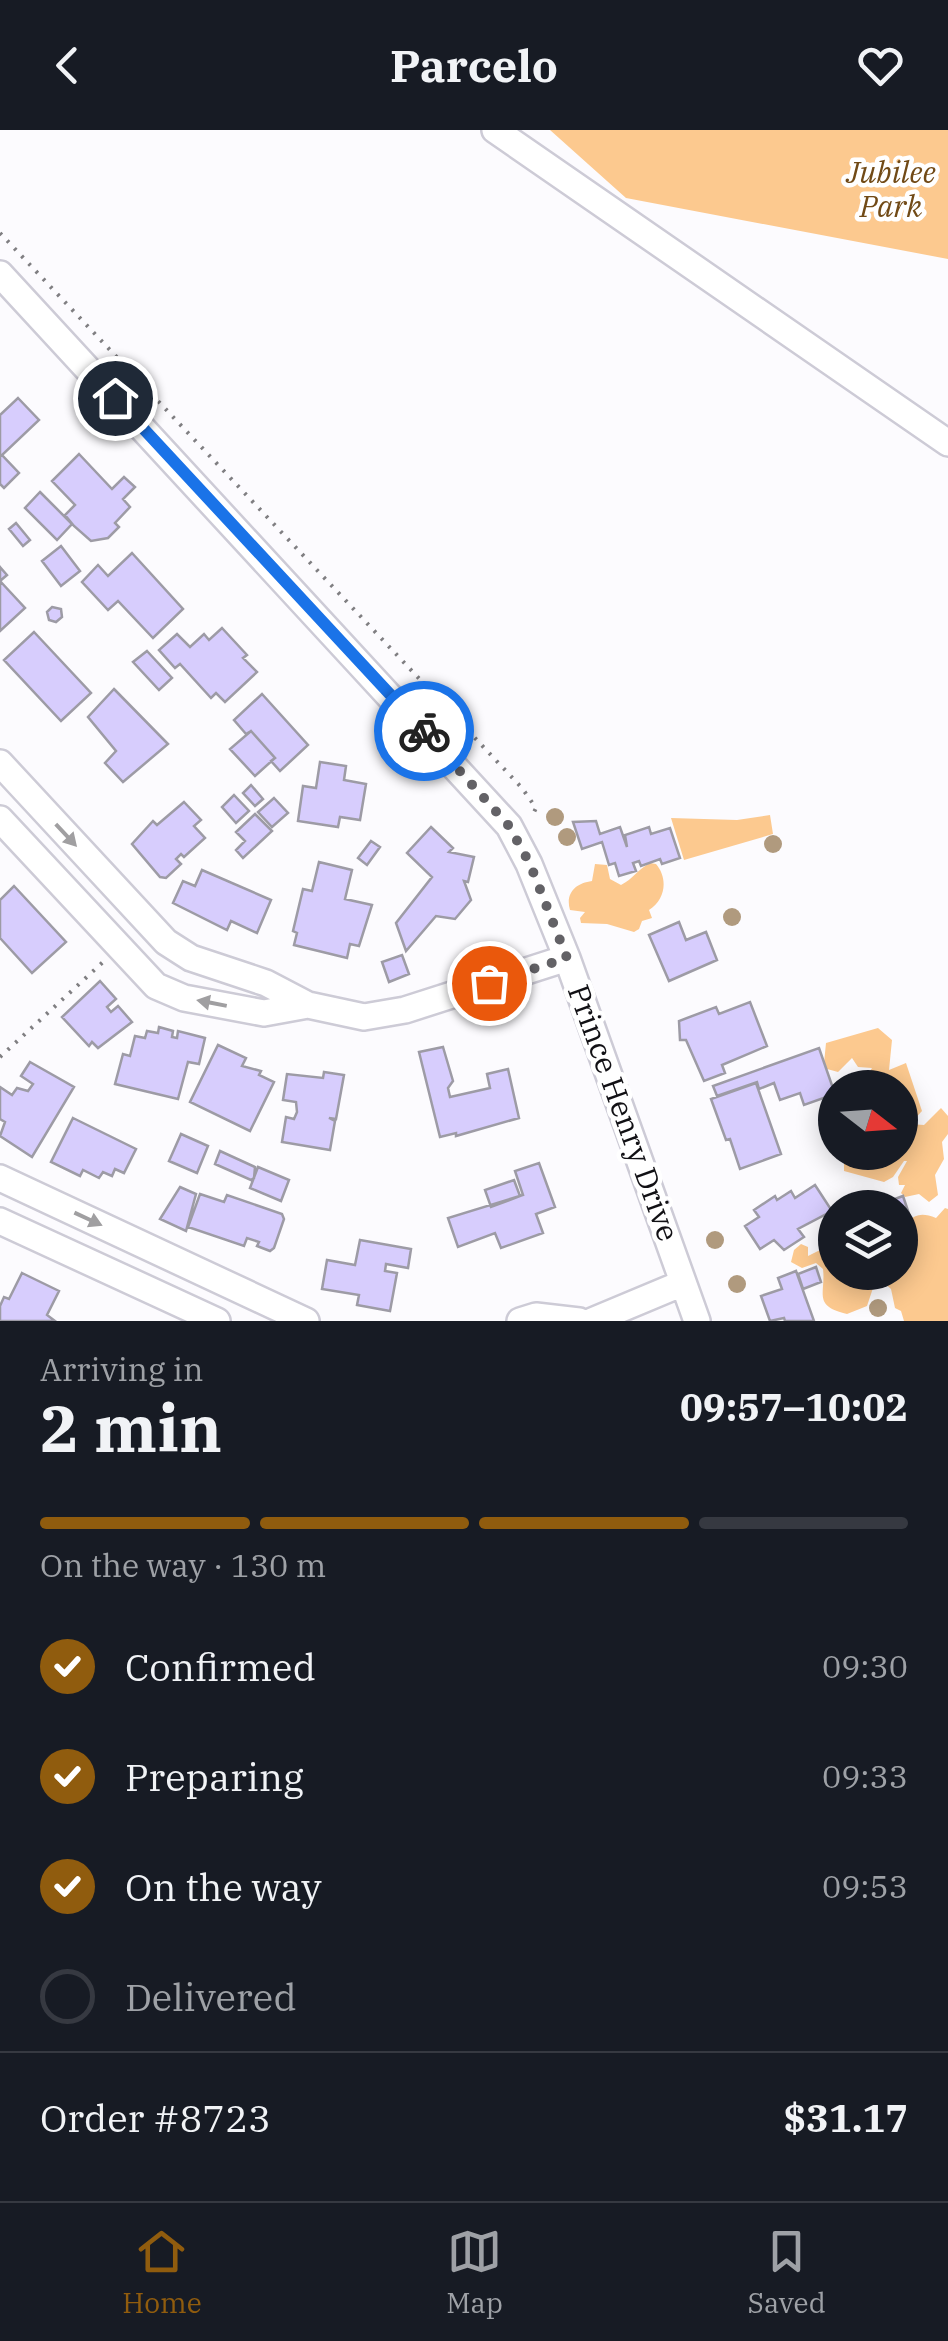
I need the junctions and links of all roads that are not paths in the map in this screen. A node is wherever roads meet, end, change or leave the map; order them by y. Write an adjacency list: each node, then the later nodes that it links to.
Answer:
1 (495, 130): 3 (street)
2 (0, 274): 6 (street, Prince Henry Drive)
3 (948, 443)
4 (0, 763): 7 (street, one-way to 7)
5 (0, 818): 7 (street, one-way to 5)
6 (567, 958): 7 (street); 10 (street, Prince Henry Drive)
7 (308, 1006)
8 (0, 1178): 12 (street, one-way to 12)
9 (0, 1221): 11 (street)
10 (683, 1284): 15 (street); 16 (street, Prince Henry Drive)
11 (217, 1321)
12 (306, 1321)
13 (520, 1321): 14 (street)
14 (579, 1321)
15 (592, 1321)
16 (697, 1321)

